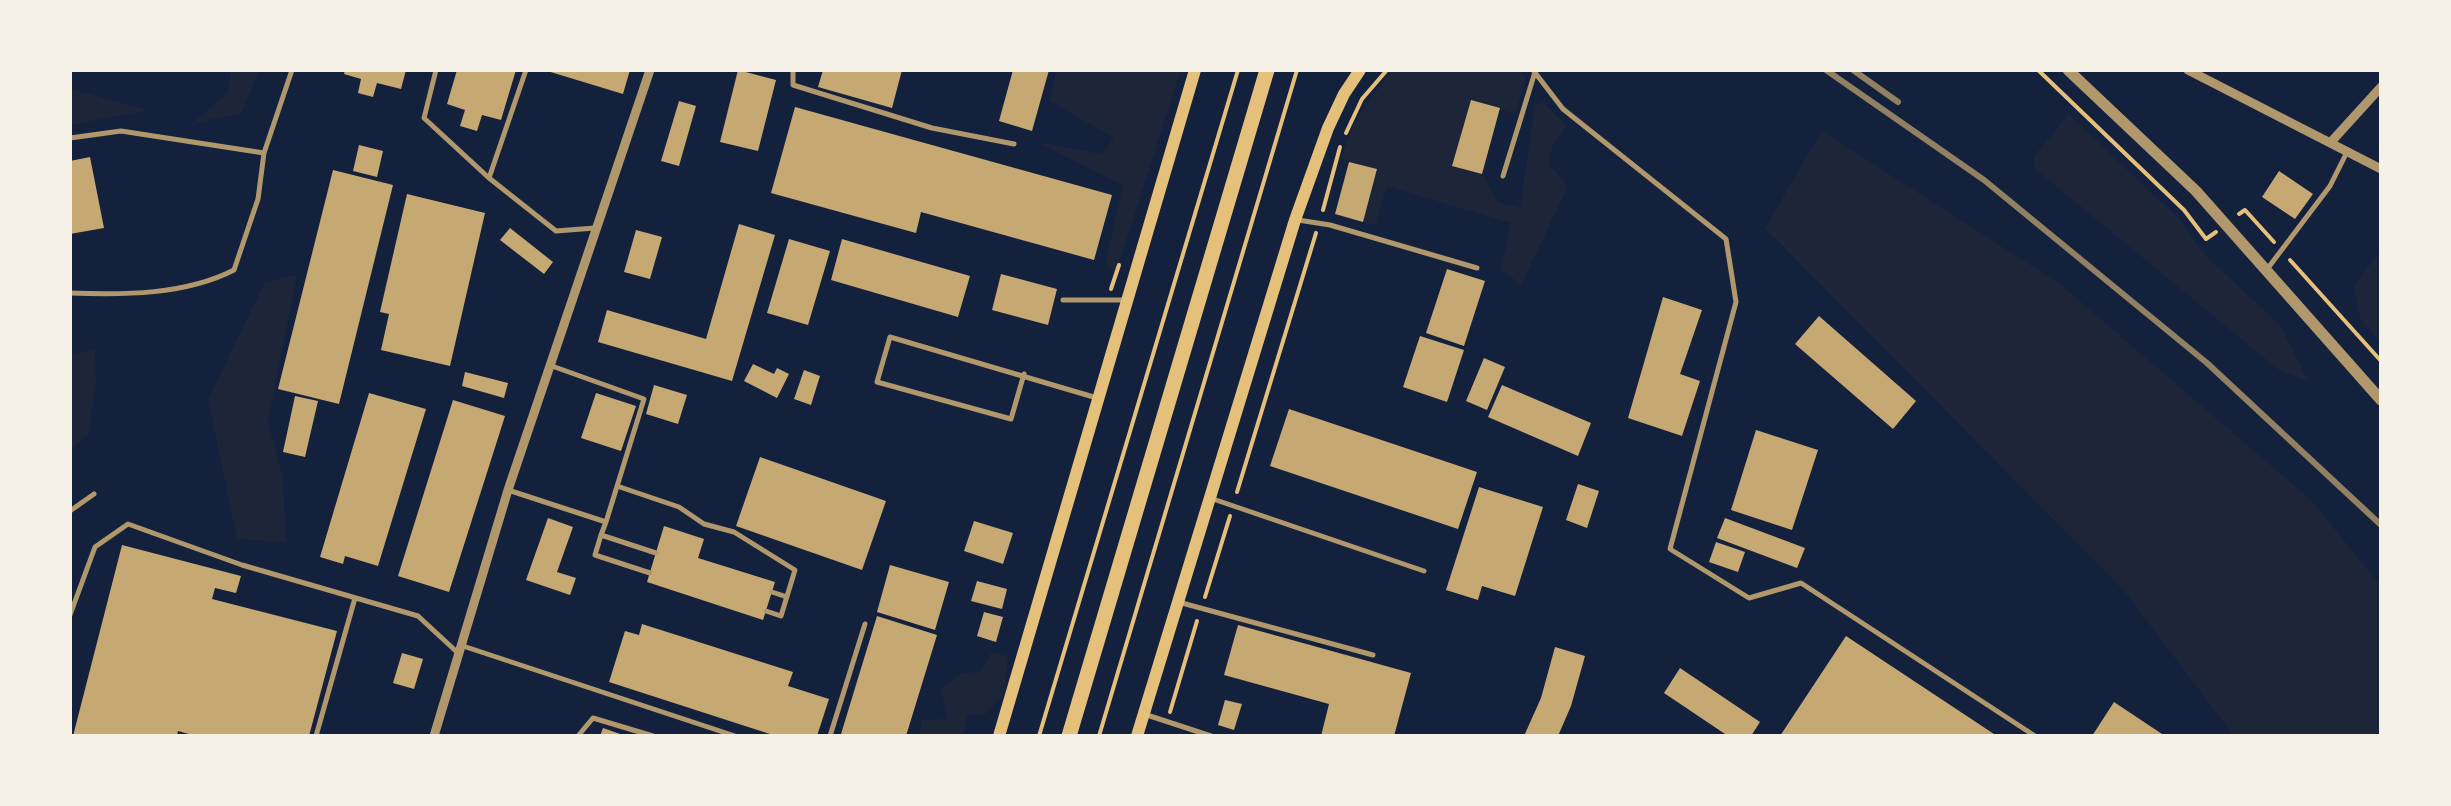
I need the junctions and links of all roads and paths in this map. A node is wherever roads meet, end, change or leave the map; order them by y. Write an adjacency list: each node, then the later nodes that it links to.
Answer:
1 (292, 70): 22 (lane)
2 (436, 70): 25 (lane)
3 (526, 70): 25 (lane)
4 (650, 70): 28 (street)
5 (793, 70): 20 (lane)
6 (1195, 70): 33 (main road)
7 (1238, 70): 68 (path)
8 (1268, 70): 69 (main road)
9 (1297, 70): 70 (path)
10 (1360, 70): 26 (main road)
11 (1386, 70): 27 (path)
12 (2068, 70): 17 (street)
13 (2077, 70): 17 (street)
14 (2188, 70): 19 (street)
15 (1534, 71): 24 (lane); 73 (lane)
16 (2381, 87): 19 (street)
17 (2088, 88): 30 (street)
18 (70, 138): 22 (lane)
19 (2331, 142): 21 (street)
20 (1014, 144)
21 (2348, 150): 23 (street); 30 (lane)
22 (264, 153): 31 (lane)
23 (2381, 169)
24 (1503, 176)
25 (490, 178): 28 (lane)
26 (1295, 220): 27 (lane); 41 (main road)
27 (1319, 223): 29 (lane); 42 (path)
28 (598, 228): 34 (street)
29 (1477, 268)
30 (2266, 270): 37 (street)
31 (70, 293)
32 (1063, 300): 33 (lane)
33 (1128, 300): 36 (main road)
34 (552, 366): 38 (lane); 39 (street)
35 (1024, 374): 35 (lane); 36 (lane)
36 (1100, 399): 67 (main road)
37 (2381, 400)
38 (617, 486): 44 (lane); 50 (lane)
39 (508, 490): 44 (lane); 57 (street)
40 (94, 494): 43 (lane)
41 (1210, 498): 42 (lane); 52 (main road)
42 (1233, 506): 47 (lane); 53 (path)
43 (70, 511)
44 (606, 522): 45 (lane)
45 (601, 534): 46 (lane); 48 (lane)
46 (656, 553)
47 (1424, 570)
48 (650, 572)
49 (772, 592): 50 (lane)
50 (787, 597): 54 (lane)
51 (355, 598): 55 (lane); 57 (lane); 61 (lane)
52 (1179, 602): 53 (lane); 59 (main road)
53 (1201, 608): 58 (lane); 60 (path)
54 (766, 611)
55 (70, 616)
56 (865, 624): 66 (lane)
57 (460, 650): 62 (street); 65 (lane)
58 (1373, 655)
59 (1145, 714): 60 (lane); 71 (main road)
60 (1168, 722): 72 (lane)
61 (316, 736)
62 (434, 736)
63 (578, 736): 64 (lane)
64 (652, 736)
65 (736, 736)
66 (830, 736)
67 (999, 736)
68 (1040, 736)
69 (1070, 736)
70 (1099, 736)
71 (1136, 736)
72 (1211, 736)
73 (2034, 736)

